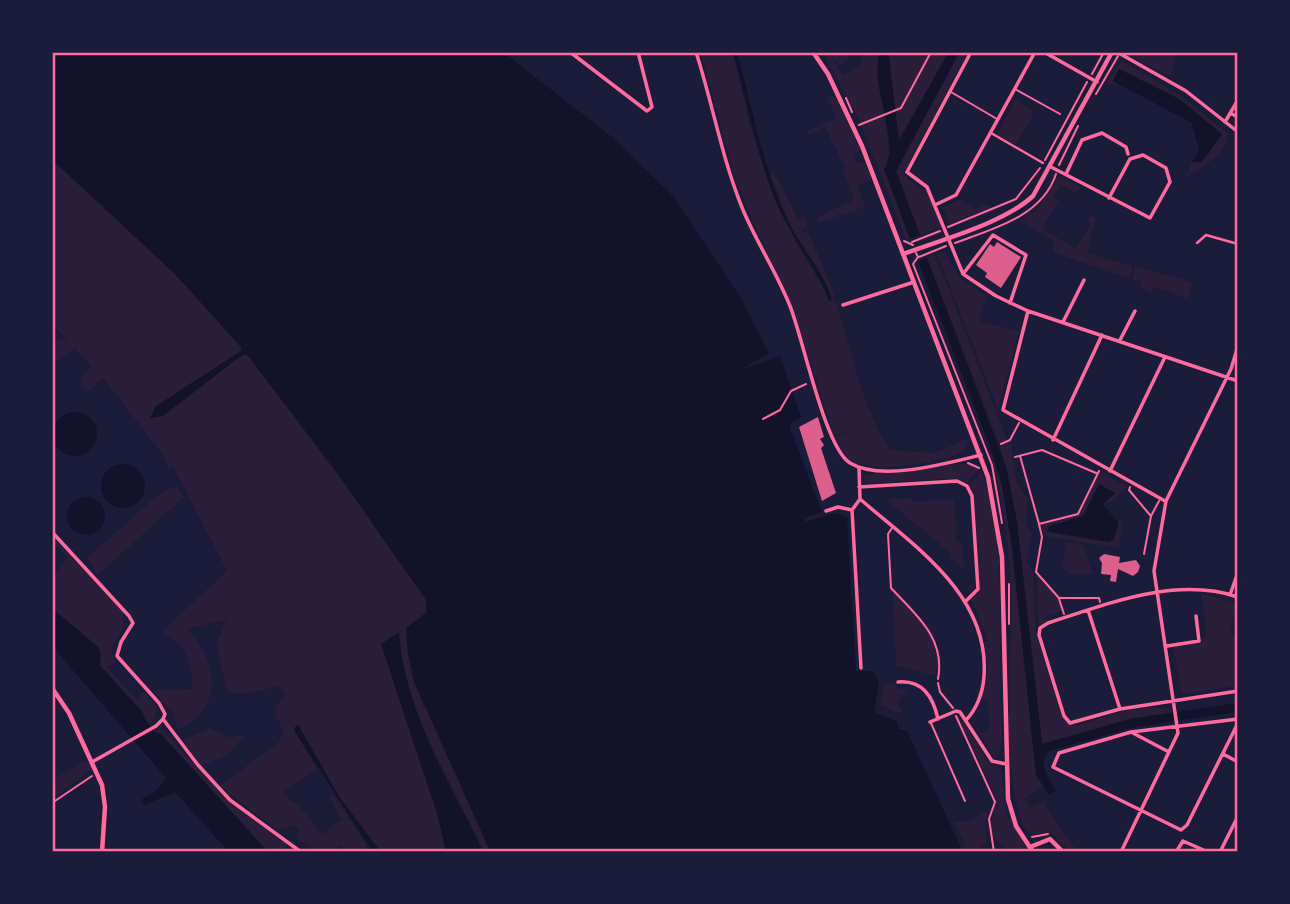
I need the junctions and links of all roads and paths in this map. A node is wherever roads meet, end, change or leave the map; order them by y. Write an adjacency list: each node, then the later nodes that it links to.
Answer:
1 (570, 52): 2 (street)
2 (638, 52)
3 (696, 52): 67 (street)
4 (813, 52): 39 (street)
5 (931, 52): 23 (path)
6 (971, 52): 14 (street)
7 (1035, 52): 13 (street)
8 (1044, 52): 11 (street)
9 (1104, 52): 11 (path)
10 (1117, 53): 12 (street); 15 (path); 22 (street)
11 (1090, 78): 12 (street); 27 (path)
12 (1097, 82): 28 (street)
13 (1014, 89): 18 (lane); 20 (street)
14 (949, 92): 20 (lane); 32 (street)
15 (1094, 97)
16 (1237, 100): 17 (street)
17 (1230, 113): 19 (street); 22 (street)
18 (1060, 114)
19 (1237, 117)
20 (998, 119): 25 (street)
21 (1082, 120): 29 (path)
22 (1225, 122): 24 (street)
23 (859, 125)
24 (1237, 132)
25 (991, 133): 27 (street); 32 (street)
26 (1129, 157): 30 (street); 31 (street); 31 (street)
27 (1043, 163): 33 (path)
28 (1051, 167): 29 (street); 34 (street)
29 (1057, 170): 30 (street)
30 (1066, 174): 31 (street)
31 (1109, 198)
32 (935, 205): 33 (street)
33 (943, 229): 34 (street); 35 (path)
34 (947, 237): 38 (street); 39 (street)
35 (911, 242)
36 (1198, 243): 37 (street)
37 (1237, 244)
38 (950, 245): 40 (street); 59 (path)
39 (903, 254): 42 (street)
40 (963, 274): 43 (street); 43 (street)
41 (1084, 280): 47 (street)
42 (914, 282): 44 (street); 60 (street)
43 (1010, 303): 46 (street)
44 (843, 305)
45 (1135, 310): 49 (street)
46 (1028, 311): 47 (street); 56 (street)
47 (1063, 322): 48 (street)
48 (1102, 335): 49 (street); 57 (street)
49 (1120, 341): 51 (street)
50 (1237, 346): 52 (street)
51 (1166, 356): 52 (street); 68 (street)
52 (1226, 378): 53 (street); 74 (street)
53 (1237, 381)
54 (806, 384): 55 (path)
55 (763, 419)
56 (1020, 422): 57 (street); 58 (path)
57 (1053, 440): 66 (street)
58 (1001, 444)
59 (986, 449)
60 (981, 454): 63 (street); 65 (street)
61 (1020, 456): 62 (path); 69 (path); 78 (path)
62 (1016, 457)
63 (957, 461): 65 (path); 67 (street)
64 (992, 465): 65 (path)
65 (985, 467): 112 (street)
66 (1101, 467): 68 (street); 69 (path)
67 (859, 468): 71 (street)
68 (1110, 471): 70 (street)
69 (1097, 474): 78 (path)
70 (1132, 483): 72 (street); 77 (path)
71 (859, 487): 73 (street); 87 (street)
72 (1160, 498): 74 (street); 77 (path)
73 (860, 499): 75 (street); 79 (street)
74 (1166, 501): 83 (street)
75 (852, 510): 76 (street); 93 (street)
76 (827, 511)
77 (1151, 516): 81 (path)
78 (1039, 524): 86 (path)
79 (892, 527): 87 (street); 94 (lane)
80 (52, 532): 101 (street)
81 (1144, 554)
82 (1237, 572): 84 (street)
83 (1158, 593): 84 (street); 88 (street); 92 (street)
84 (1230, 595): 85 (street)
85 (1237, 597)
86 (1059, 598): 88 (path); 91 (path)
87 (966, 601): 103 (street)
88 (1100, 606): 89 (street)
89 (1088, 610): 91 (street); 99 (street)
90 (1196, 616): 92 (street)
91 (1065, 618): 99 (street)
92 (1166, 646): 98 (street)
93 (861, 668)
94 (938, 679): 100 (path)
95 (898, 682): 102 (street)
96 (52, 688): 110 (street)
97 (1237, 691): 98 (street)
98 (1174, 701): 99 (street); 106 (street)
99 (1120, 709)
100 (955, 711): 102 (street); 103 (street); 125 (path)
101 (163, 719): 110 (street); 124 (street)
102 (938, 719): 105 (street)
103 (966, 720): 112 (street)
104 (1237, 721): 106 (street); 109 (street)
105 (930, 722): 114 (lane)
106 (1177, 724): 107 (street); 108 (street)
107 (1131, 732): 108 (street); 116 (street)
108 (1169, 752): 116 (street)
109 (1223, 754): 111 (street); 118 (street)
110 (92, 762): 113 (street)
111 (1237, 762)
112 (1006, 764): 122 (street)
113 (97, 773): 115 (path); 123 (street)
114 (965, 801)
115 (52, 803)
116 (1141, 809): 118 (street); 127 (street)
117 (1237, 816): 130 (street)
118 (1181, 830): 121 (street)
119 (1026, 831): 120 (path)
120 (1032, 837)
121 (1183, 841): 128 (street); 129 (street)
122 (1031, 849): 126 (street)
123 (102, 852)
124 (301, 852)
125 (994, 852)
126 (1063, 852)
127 (1121, 852)
128 (1177, 852)
129 (1208, 852)
130 (1220, 852)

